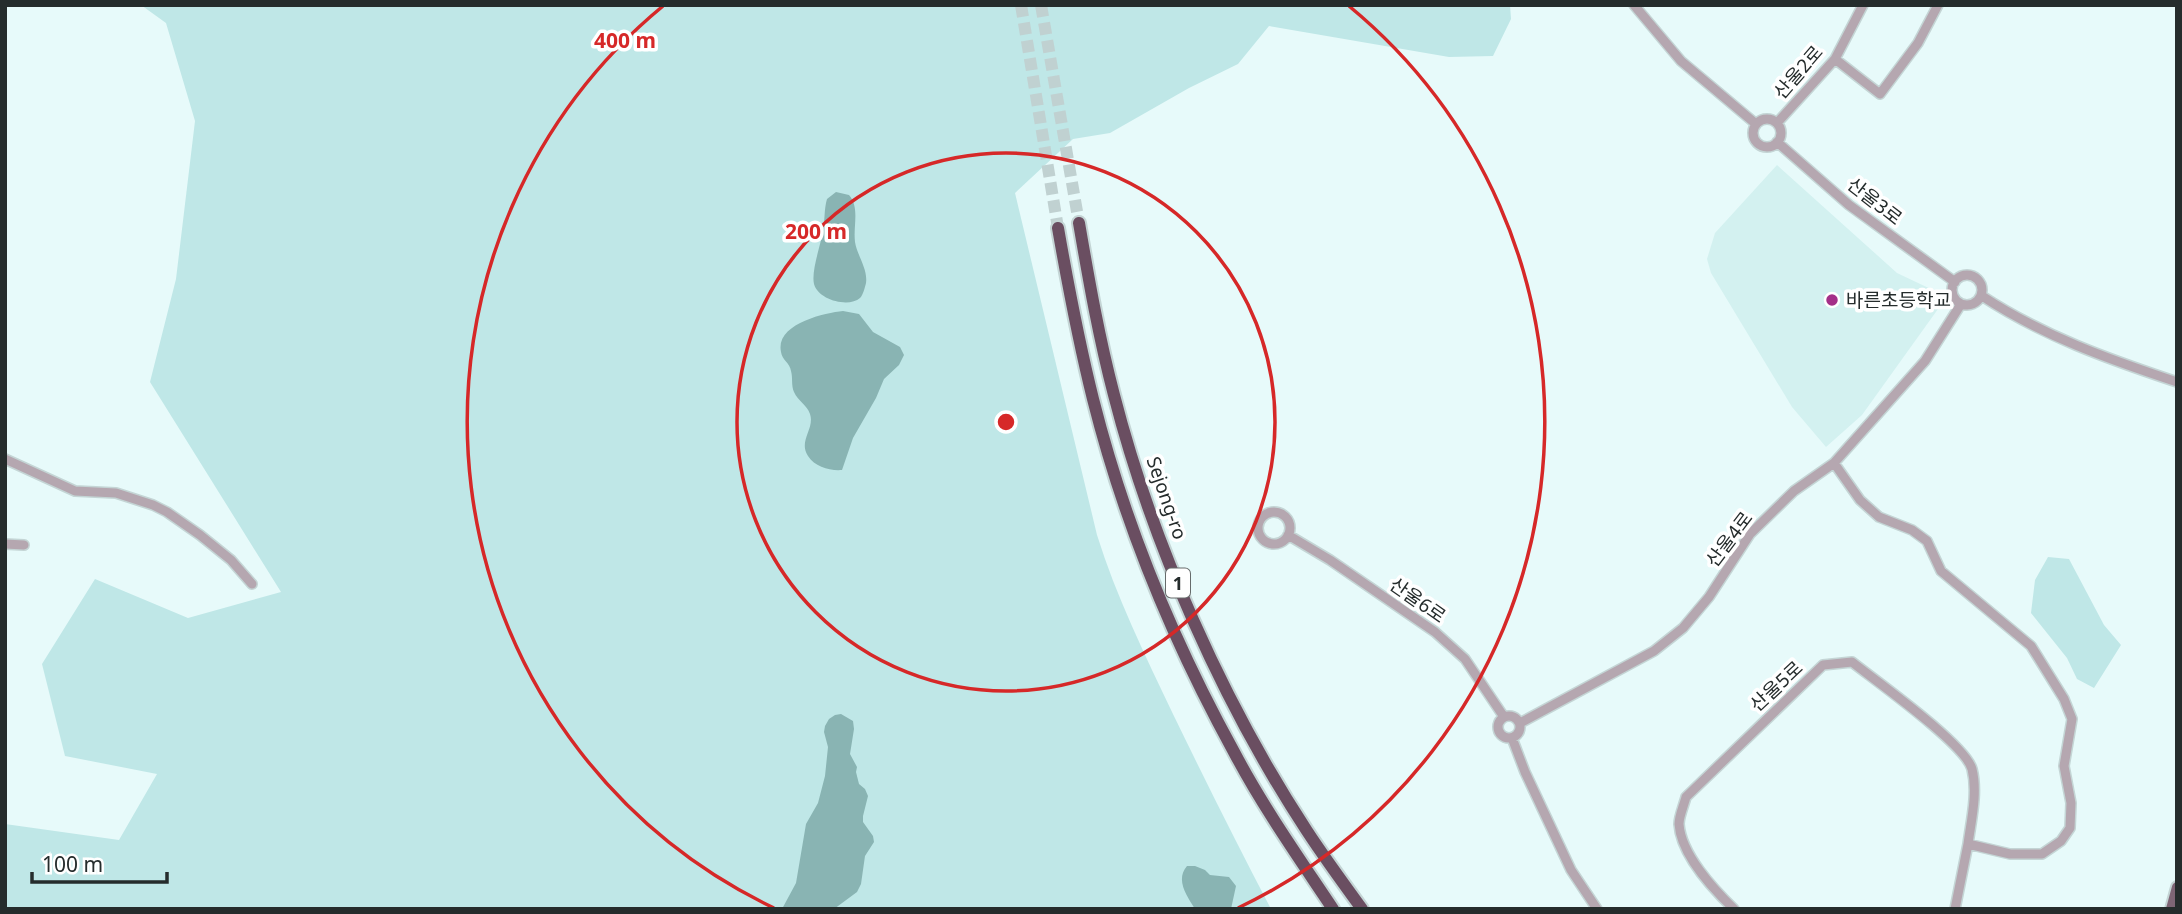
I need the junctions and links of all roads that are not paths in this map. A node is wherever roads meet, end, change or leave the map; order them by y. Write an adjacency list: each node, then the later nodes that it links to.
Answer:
1 (1634, 5): 6 (street)
2 (1863, 5): 4 (street, 산울2로)
3 (1938, 5): 4 (street)
4 (1835, 59): 5 (street, 산울2로)
5 (1777, 123): 6 (street); 7 (street)
6 (1756, 124): 7 (street)
7 (1777, 142): 10 (street, 산울3로)
8 (1079, 223): 23 (highway, Sejong-ro / 1)
9 (1058, 228): 24 (highway, 1)
10 (1955, 282): 11 (street); 12 (street)
11 (1982, 296): 12 (street); 13 (street)
12 (1961, 304): 15 (street, 산울4로)
13 (2177, 383)
14 (5, 459): 19 (street)
15 (1834, 463): 21 (street, 산울4로); 25 (street)
16 (1288, 535): 20 (street, 산울6로)
17 (5, 544): 18 (street)
18 (24, 545)
19 (252, 584)
20 (1504, 717): 21 (street); 22 (street)
21 (1520, 723): 22 (street)
22 (1512, 737): 31 (street)
23 (1306, 830): 29 (highway, Sejong-ro / 1); 30 (highway)
24 (1287, 840): 27 (highway); 28 (highway, 1)
25 (1968, 844): 32 (street, 산울5로); 33 (street, 산울5로)
26 (2177, 887): 34 (main road)
27 (1326, 909)
28 (1333, 909)
29 (1362, 909)
30 (1372, 909)
31 (1597, 909)
32 (1734, 909)
33 (1955, 909)
34 (2171, 909)

